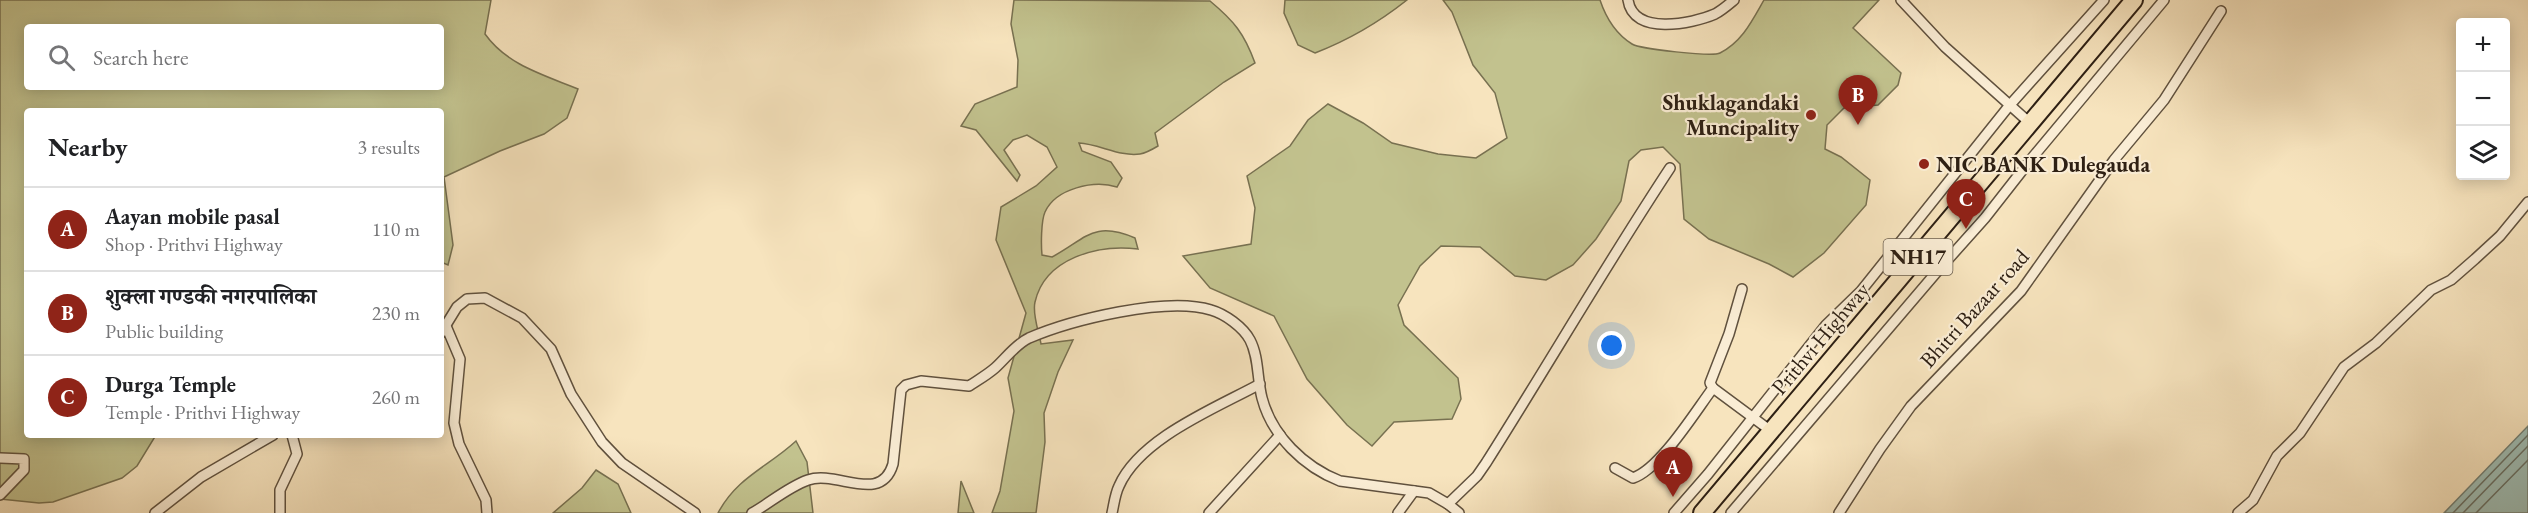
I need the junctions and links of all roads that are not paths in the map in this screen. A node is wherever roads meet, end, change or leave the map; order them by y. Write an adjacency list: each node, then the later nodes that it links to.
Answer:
1 (1628, 0): 2 (street)
2 (1734, 0)
3 (1901, 0): 8 (street)
4 (2104, 0): 8 (street)
5 (2134, 0): 9 (highway, Prithvi Highway / NH17)
6 (2164, 0): 38 (street)
7 (2222, 11): 39 (street, Bhitri Bazaar road)
8 (2009, 106): 9 (street); 17 (street)
9 (2031, 124): 18 (highway, Prithvi Highway / NH17)
10 (1670, 168): 26 (street)
11 (2528, 202): 40 (street)
12 (1742, 289): 16 (street)
13 (444, 327): 30 (street)
14 (444, 331): 29 (street)
15 (1260, 384): 19 (street); 31 (street); 32 (street)
16 (1713, 388): 17 (street); 23 (street)
17 (1754, 416): 18 (street); 36 (street)
18 (1771, 431): 37 (highway, Prithvi Highway / NH17)
19 (1280, 435): 24 (street); 33 (street)
20 (268, 438): 27 (street)
21 (293, 438): 28 (street)
22 (0, 458): 25 (street)
23 (1616, 468)
24 (1414, 491): 26 (street); 34 (street)
25 (0, 495)
26 (1449, 504): 35 (street)
27 (155, 513)
28 (280, 513)
29 (487, 513)
30 (695, 513)
31 (752, 513)
32 (1112, 513)
33 (1209, 513)
34 (1398, 513)
35 (1459, 513)
36 (1674, 513)
37 (1702, 513)
38 (1731, 513)
39 (1839, 513)
40 (2238, 513)

